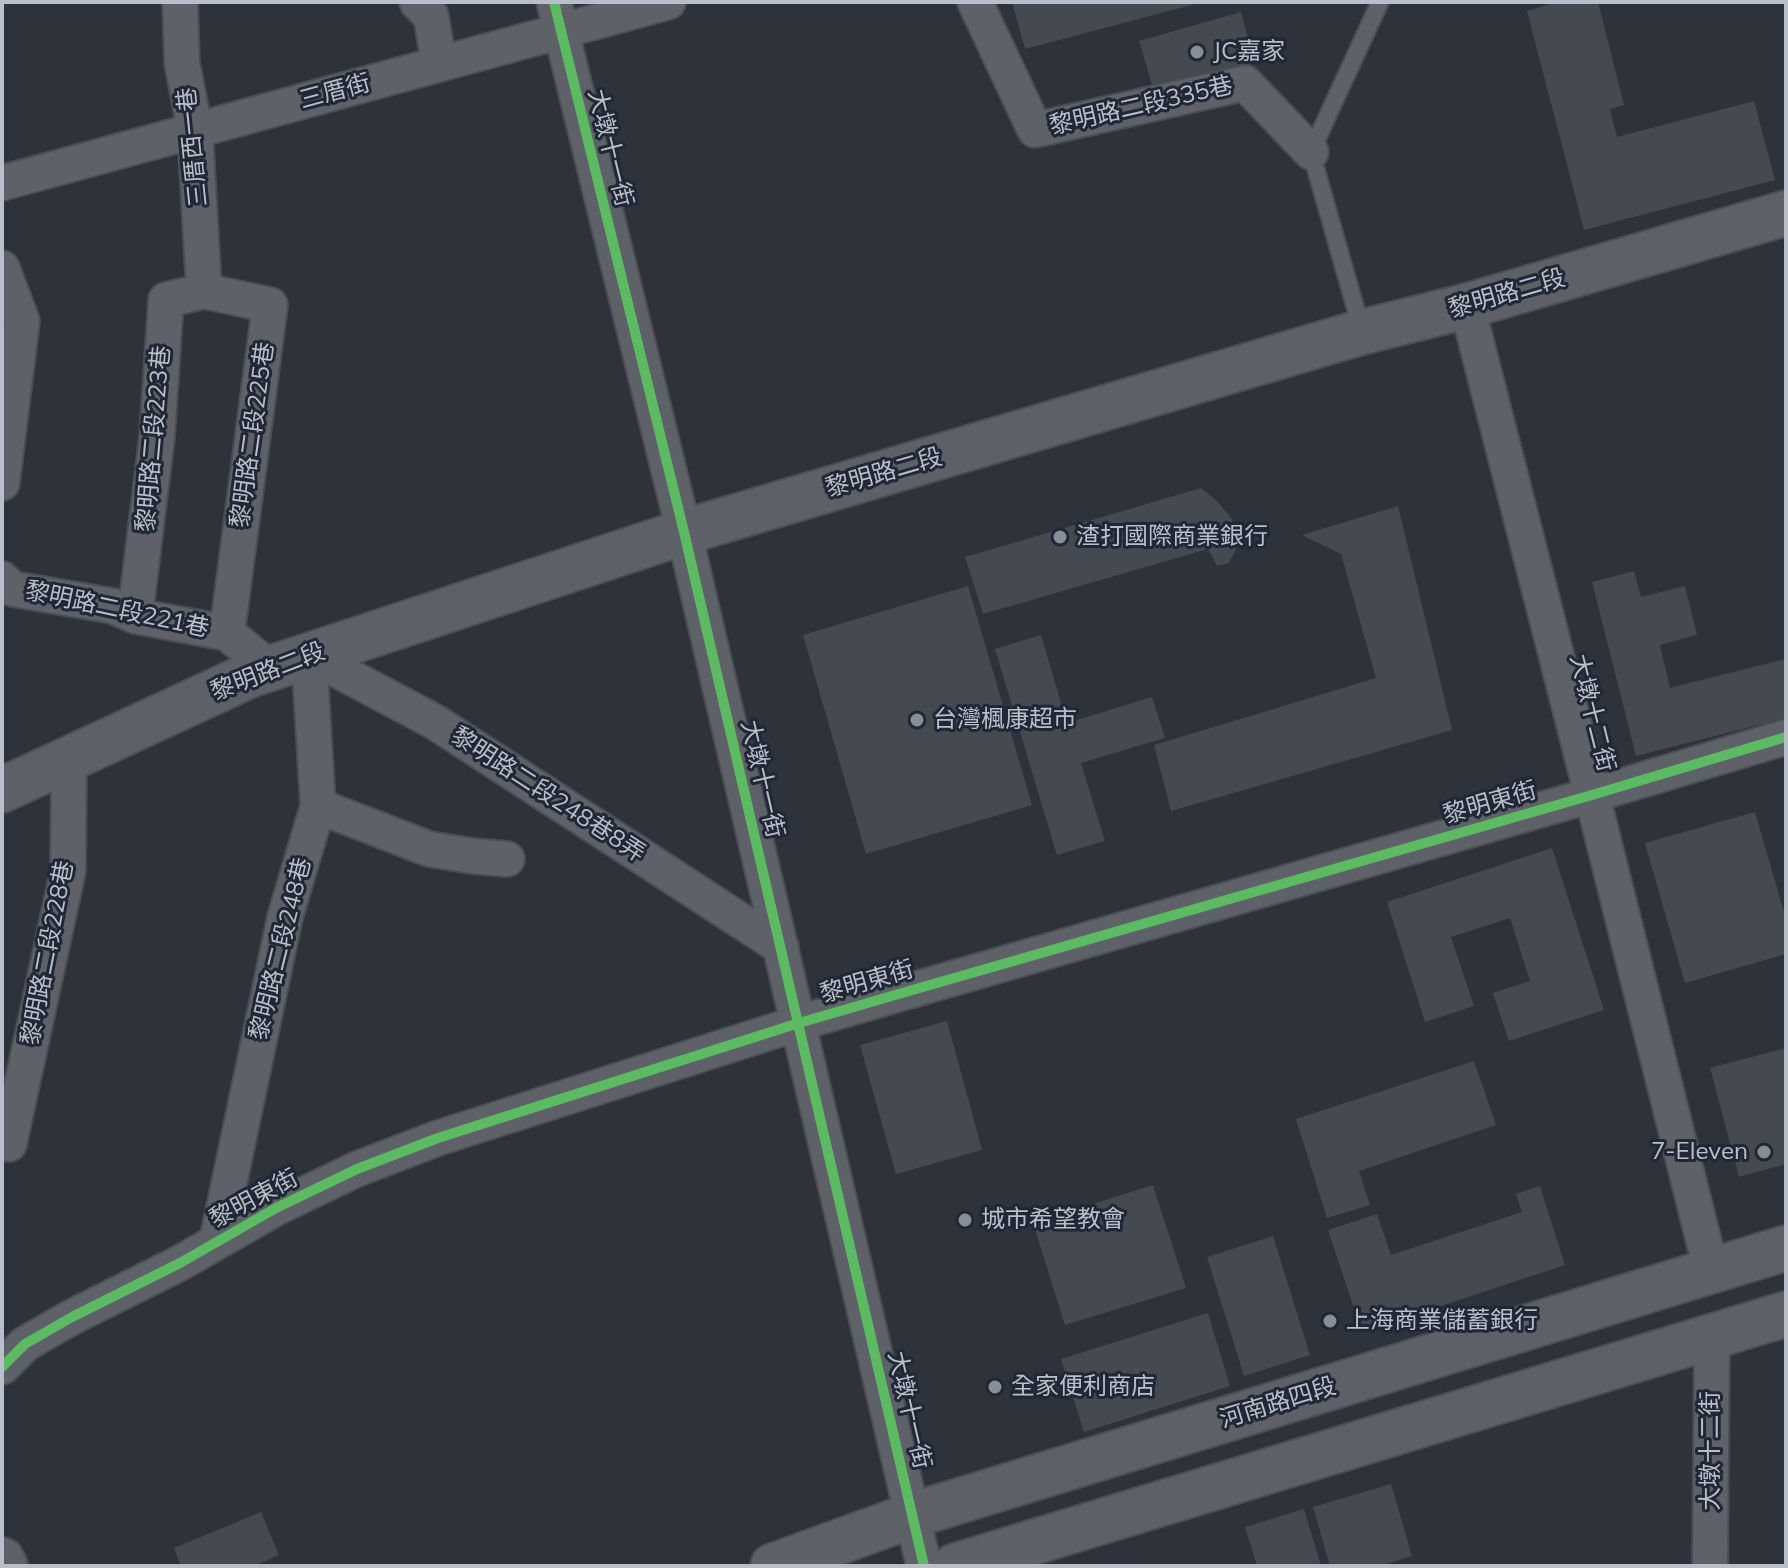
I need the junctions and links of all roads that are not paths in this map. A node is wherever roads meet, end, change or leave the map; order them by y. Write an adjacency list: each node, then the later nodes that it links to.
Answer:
1 (180, 2): 8 (street, 三厝西一巷)
2 (417, 2): 7 (street)
3 (668, 2): 6 (street, 三厝街)
4 (975, 2): 9 (street, 黎明路二段335巷)
5 (1380, 2): 9 (lane)
6 (557, 16): 7 (street, 三厝街); 17 (street, 大墩十一街)
7 (439, 64): 8 (street, 三厝街)
8 (195, 130): 10 (street, 三厝街); 13 (street, 三厝西一巷)
9 (1311, 152): 15 (lane)
10 (2, 183)
11 (1786, 213): 14 (street, 黎明路二段)
12 (2, 268): 16 (street)
13 (204, 291): 19 (street, 黎明路二段223巷); 20 (street, 黎明路二段225巷)
14 (1467, 306): 15 (street, 黎明路二段); 25 (street, 大墩十二街)
15 (1362, 332): 17 (street, 黎明路二段)
16 (2, 483)
17 (684, 532): 21 (street, 黎明路二段); 28 (street, 大墩十一街)
18 (2, 579): 19 (street, 黎明路二段221巷)
19 (135, 616): 20 (street, 黎明路二段221巷)
20 (227, 633): 21 (street, 黎明路二段221巷)
21 (290, 662): 23 (street, 黎明路二段); 26 (street, 黎明路二段248巷); 28 (street, 黎明路二段248巷8弄)
22 (1786, 737): 25 (street, 黎明東街)
23 (69, 759): 24 (street, 黎明路二段); 30 (street, 黎明路二段228巷)
24 (2, 790)
25 (1592, 795): 29 (street, 黎明東街); 33 (street, 大墩十二街)
26 (318, 806): 27 (street); 31 (street, 黎明路二段248巷)
27 (507, 859)
28 (781, 947): 29 (street, 大墩十一街)
29 (799, 1023): 31 (street, 黎明東街); 37 (street, 大墩十一街)
30 (9, 1144)
31 (217, 1241): 36 (street, 黎明東街)
32 (1786, 1248): 33 (street, 河南路四段)
33 (1711, 1270): 37 (street, 河南路四段)
34 (1786, 1314): 35 (street)
35 (1712, 1336): 42 (street); 43 (street, 大墩十二街)
36 (2, 1367)
37 (913, 1515): 40 (street, 河南路四段); 41 (street, 大墩十一街)
38 (2, 1560): 39 (street)
39 (5, 1566)
40 (773, 1566)
41 (924, 1566)
42 (955, 1566)
43 (1710, 1566)

